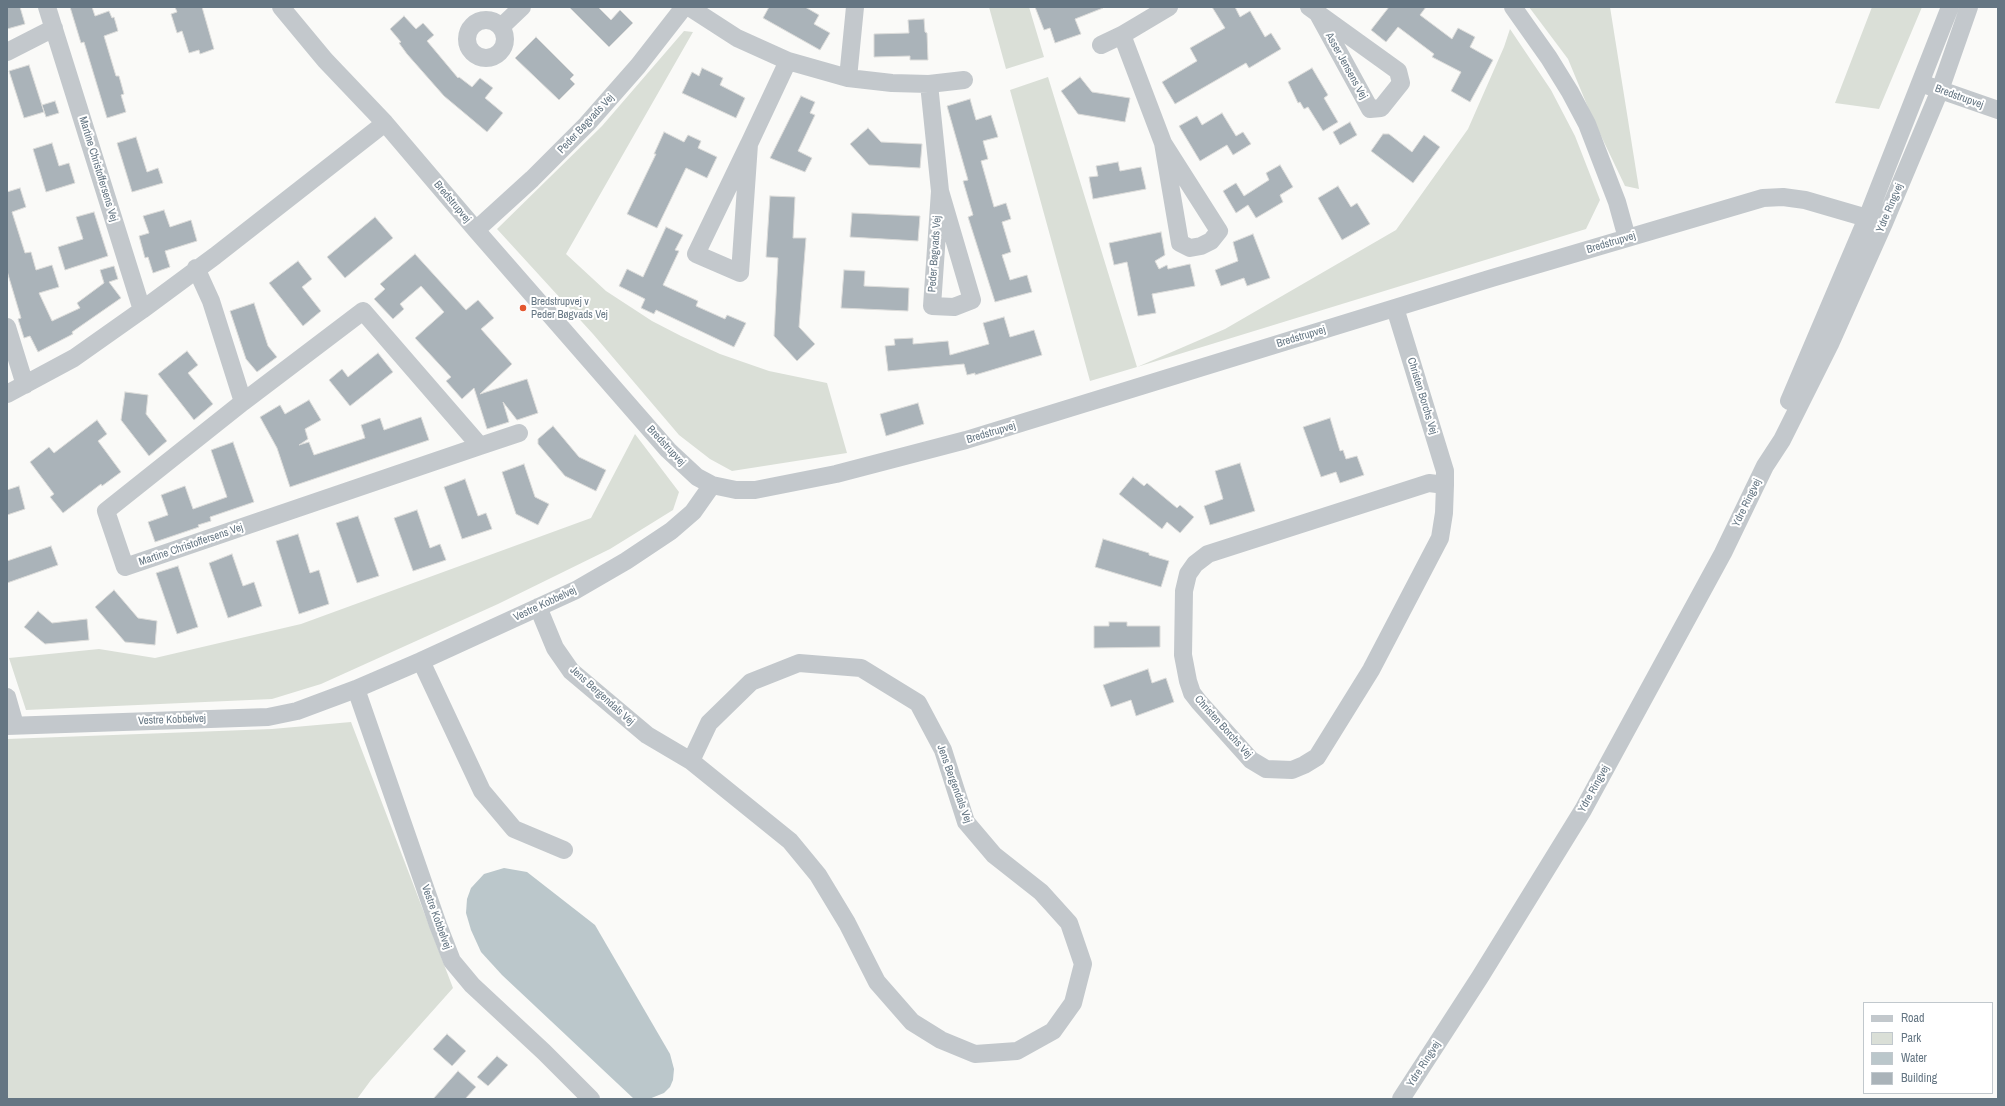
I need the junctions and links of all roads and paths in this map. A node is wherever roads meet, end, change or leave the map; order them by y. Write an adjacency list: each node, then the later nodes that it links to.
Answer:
1 (47, 7): 13 (street, Martine Christoffersens Vej)
2 (281, 7): 24 (street, Bredstrupvej)
3 (522, 7): 12 (street)
4 (684, 7): 30 (street, Peder Bøgvads Vej)
5 (689, 7): 17 (street)
6 (855, 7): 18 (street)
7 (1169, 7): 14 (street)
8 (1513, 7): 31 (street)
9 (1950, 7): 20 (street, Ydre Ringvej)
10 (1969, 7): 22 (street, Ydre Ringvej)
11 (1313, 11): 11 (street, Asser Jensens Vej)
12 (501, 27)
13 (54, 28): 16 (street); 34 (street, Martine Christoffersens Vej)
14 (1122, 36): 15 (street); 25 (street)
15 (1101, 45)
16 (7, 52)
17 (788, 61): 18 (street); 26 (street)
18 (848, 78): 21 (street)
19 (964, 80): 21 (street)
20 (1921, 83): 22 (street, Bredstrupvej); 28 (street, Ydre Ringvej)
21 (929, 84): 27 (street, Peder Bøgvads Vej)
22 (1940, 90): 23 (street, Bredstrupvej); 29 (street, Ydre Ringvej)
23 (1998, 110)
24 (385, 123): 30 (street, Bredstrupvej); 32 (street)
25 (1164, 143): 25 (street)
26 (749, 144): 26 (street)
27 (940, 191): 27 (street, Peder Bøgvads Vej)
28 (1867, 218): 29 (street, Bredstrupvej); 31 (street, Bredstrupvej); 41 (street, Ydre Ringvej)
29 (1884, 223): 41 (street, Ydre Ringvej)
30 (476, 230): 42 (street, Bredstrupvej)
31 (1627, 238): 33 (street, Bredstrupvej)
32 (196, 268): 34 (street); 38 (street)
33 (1395, 308): 42 (street, Bredstrupvej); 43 (street, Christen Borchs Vej)
34 (142, 310): 36 (street)
35 (7, 326): 36 (street)
36 (25, 385): 37 (street)
37 (7, 394)
38 (243, 402): 40 (street, Martine Christoffersens Vej); 40 (street, Martine Christoffersens Vej)
39 (519, 432): 40 (street, Martine Christoffersens Vej)
40 (480, 446)
41 (1765, 466): 52 (street, Ydre Ringvej)
42 (712, 485): 44 (street, Vestre Kobbelvej)
43 (1445, 485): 43 (street, Christen Borchs Vej)
44 (538, 607): 45 (street, Vestre Kobbelvej); 49 (street, Jens Bergendals Vej)
45 (421, 661): 46 (street, Vestre Kobbelvej); 50 (street)
46 (356, 689): 48 (street, Vestre Kobbelvej); 51 (street, Vestre Kobbelvej)
47 (7, 697): 48 (street)
48 (11, 725)
49 (691, 761): 49 (street, Jens Bergendals Vej)
50 (564, 850)
51 (591, 1099)
52 (1401, 1099)

